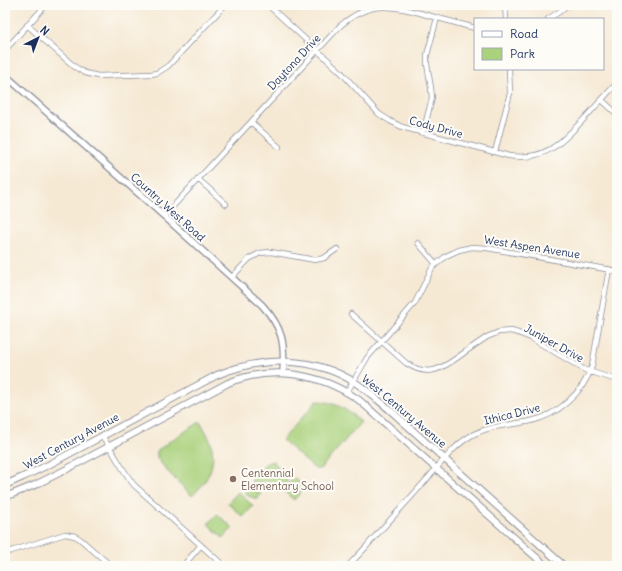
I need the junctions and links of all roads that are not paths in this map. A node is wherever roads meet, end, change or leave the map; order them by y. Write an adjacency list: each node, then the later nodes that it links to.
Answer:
1 (46, 5): 10 (street)
2 (225, 5): 10 (street)
3 (268, 5): 13 (street, Cody Drive)
4 (505, 5): 8 (street)
5 (567, 5): 9 (street)
6 (405, 7): 7 (street, Daytona Drive); 13 (street, Daytona Drive)
7 (437, 18): 11 (street, Daytona Drive); 20 (street)
8 (506, 18)
9 (550, 18)
10 (27, 25): 12 (street)
11 (474, 28)
12 (5, 50)
13 (318, 50): 19 (street, Daytona Drive); 20 (street, Cody Drive)
14 (509, 70): 22 (street)
15 (5, 74): 25 (street, Country West Road)
16 (617, 83): 17 (street, Cody Drive)
17 (602, 100): 18 (street); 22 (street, Cody Drive)
18 (617, 114)
19 (251, 122): 21 (street); 23 (street, Daytona Drive)
20 (423, 133): 22 (street, Cody Drive)
21 (279, 147)
22 (495, 152)
23 (198, 179): 24 (street); 25 (street, Daytona Drive)
24 (226, 204)
25 (164, 216): 31 (street, Country West Road)
26 (418, 243): 28 (street)
27 (337, 249): 31 (street)
28 (436, 264): 29 (street, West Aspen Avenue); 33 (street, West Aspen Avenue)
29 (609, 269): 30 (street, West Aspen Avenue); 35 (street, Ithica Drive)
30 (617, 271)
31 (232, 277): 34 (street, Country West Road)
32 (351, 314): 33 (street, Juniper Drive)
33 (382, 341): 35 (street, Juniper Drive); 38 (street, West Aspen Avenue)
34 (284, 361): 36 (street, Country West Road); 38 (main road, West Century Avenue); 40 (main road, West Century Avenue)
35 (590, 372): 37 (street, Juniper Drive); 42 (street, Ithica Drive)
36 (283, 373): 39 (main road, West Century Avenue); 41 (main road, West Century Avenue)
37 (617, 380)
38 (352, 381): 39 (street, West Aspen Avenue); 42 (main road, West Century Avenue)
39 (347, 392): 43 (main road, West Century Avenue)
40 (102, 436): 41 (street); 44 (main road, West Century Avenue)
41 (110, 446): 45 (main road, West Century Avenue); 46 (street)
42 (444, 459): 43 (street, Ithica Drive); 53 (main road, West Century Avenue)
43 (436, 468): 51 (street, Ithica Drive); 52 (main road, West Century Avenue)
44 (5, 485)
45 (5, 497)
46 (201, 545): 49 (street); 50 (street)
47 (5, 553): 48 (street)
48 (111, 566)
49 (182, 566)
50 (224, 566)
51 (348, 566)
52 (546, 566)
53 (564, 566)

